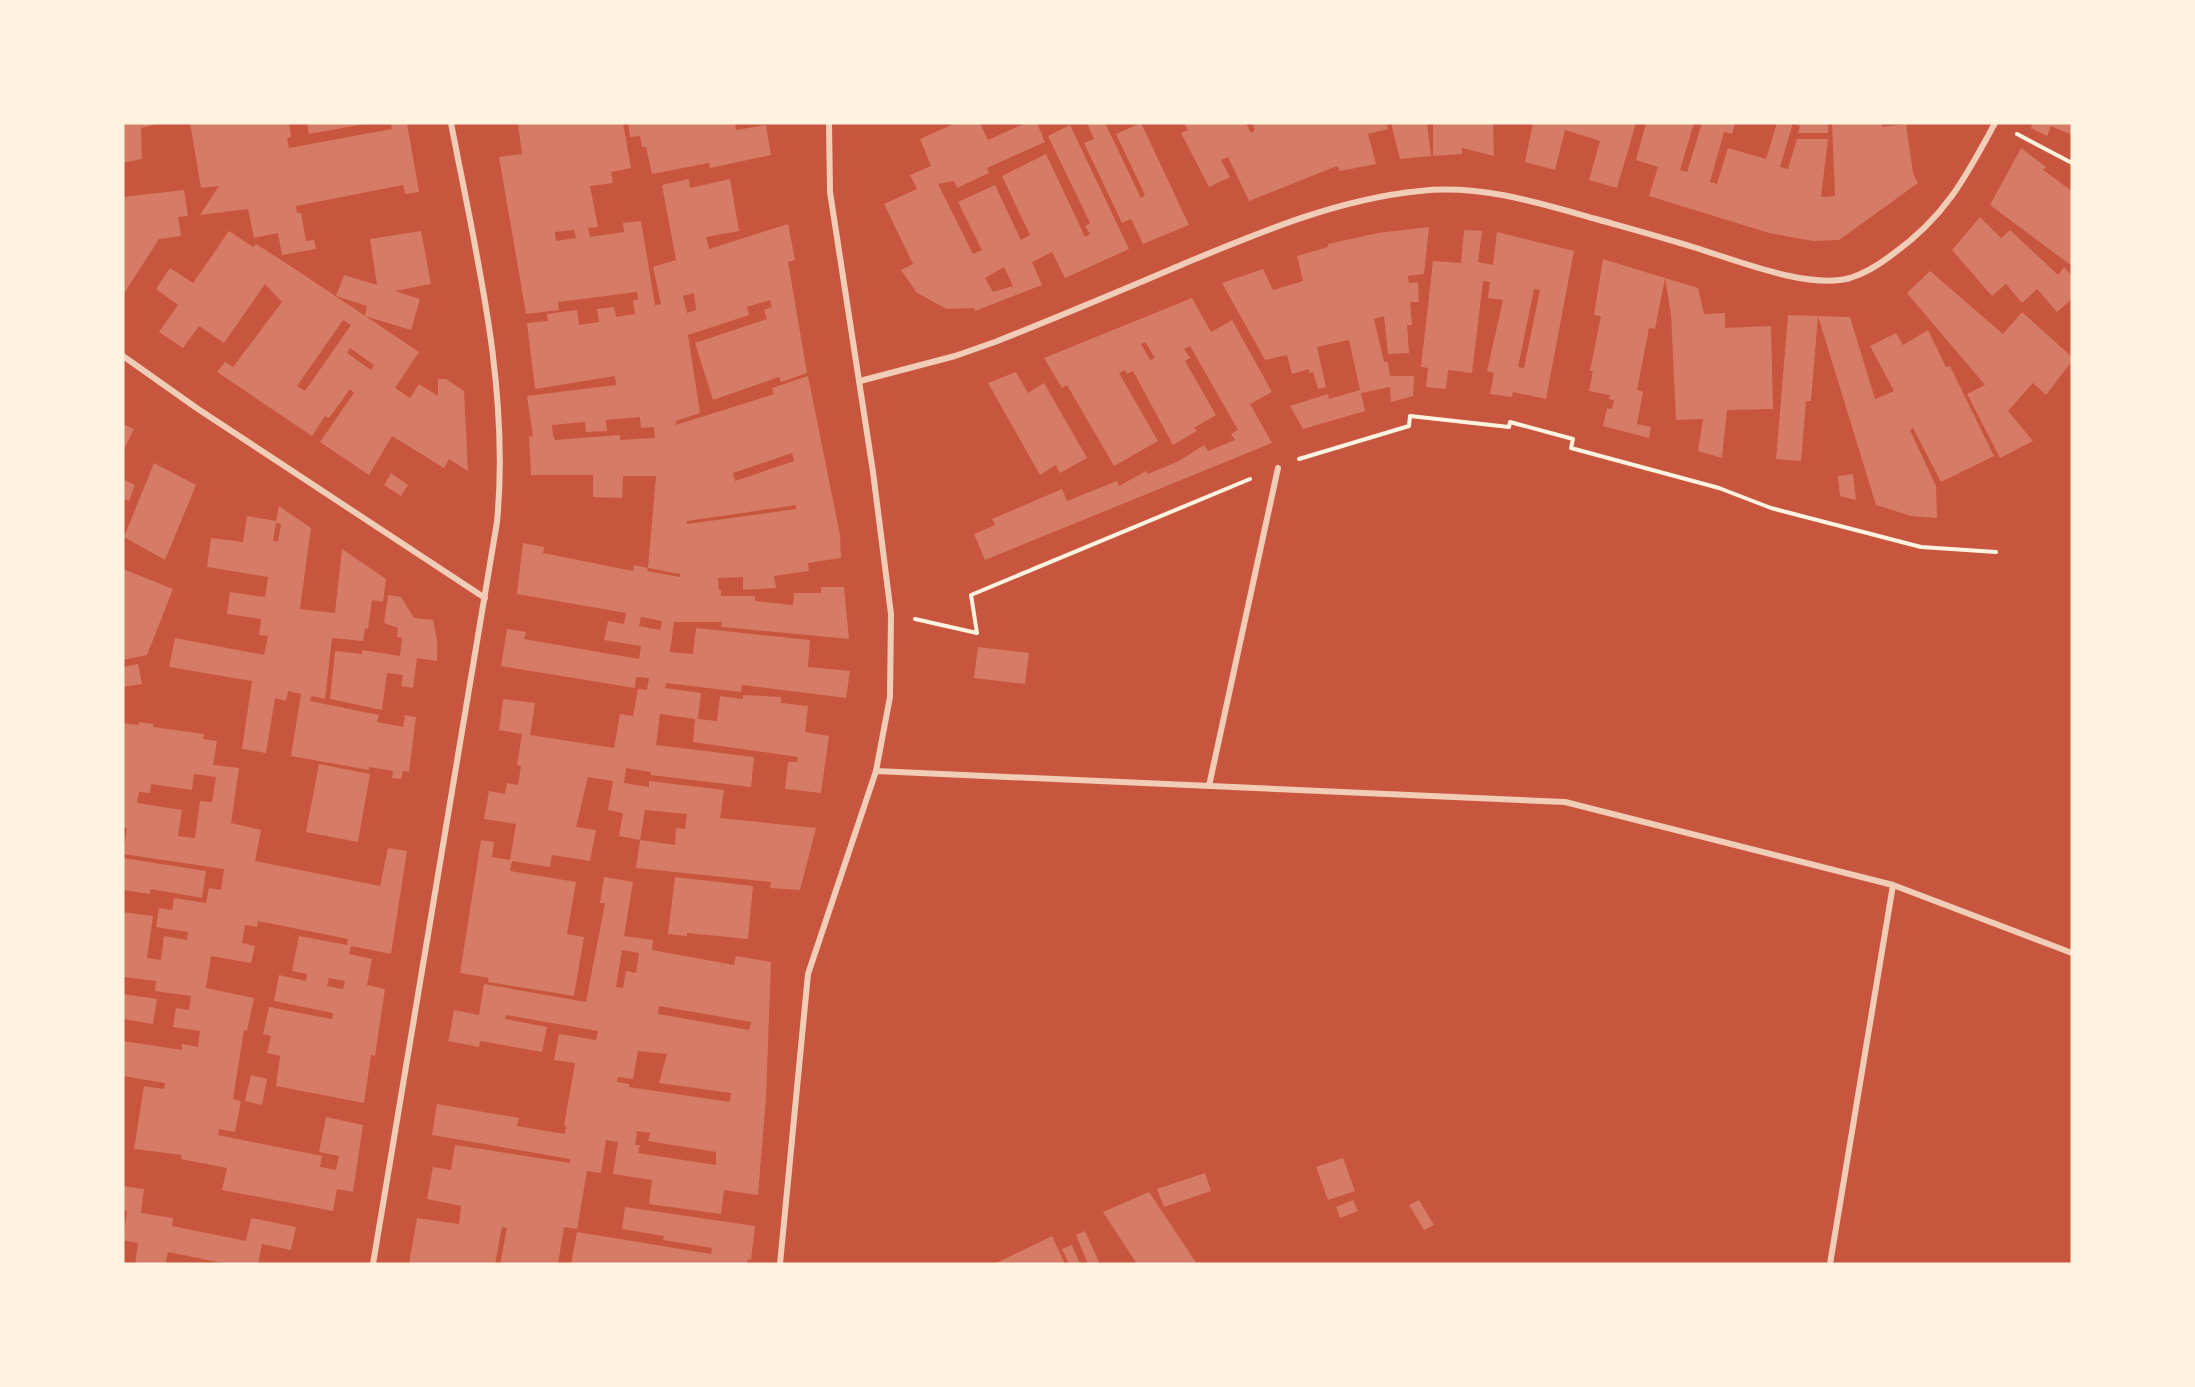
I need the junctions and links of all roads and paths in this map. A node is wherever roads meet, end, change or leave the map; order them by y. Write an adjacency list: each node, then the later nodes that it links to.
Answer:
1 (451, 123): 10 (street)
2 (829, 123): 7 (street)
3 (1995, 123): 7 (street)
4 (2011, 129): 5 (path)
5 (2072, 163)
6 (123, 356): 10 (street)
7 (860, 381): 11 (street)
8 (1278, 468): 9 (path); 11 (path); 13 (street)
9 (1996, 552)
10 (484, 598): 16 (street)
11 (891, 614): 12 (street)
12 (876, 771): 13 (street); 17 (street)
13 (1209, 786): 14 (street)
14 (1893, 885): 15 (street); 18 (street)
15 (2072, 953)
16 (373, 1264)
17 (780, 1264)
18 (1830, 1264)

